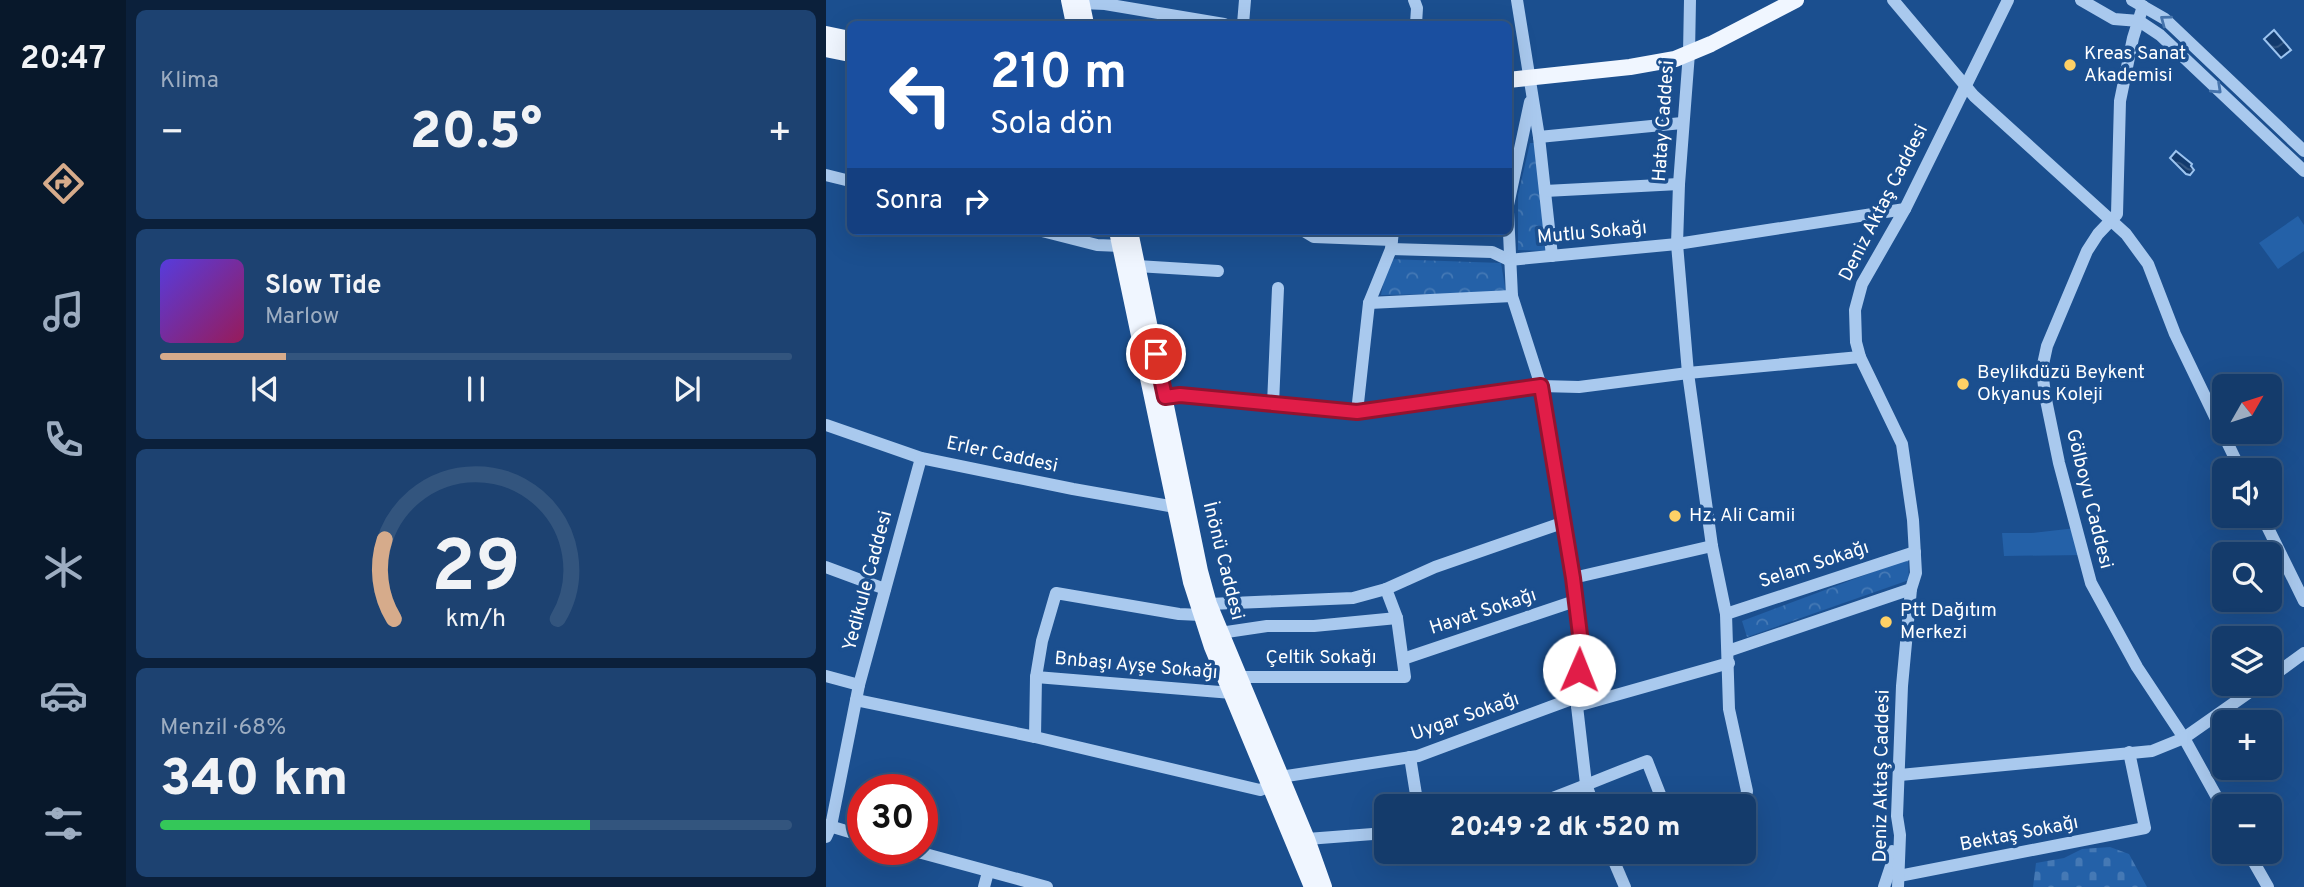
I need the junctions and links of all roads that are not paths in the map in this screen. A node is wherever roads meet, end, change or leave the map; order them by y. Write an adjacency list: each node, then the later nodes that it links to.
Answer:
1 (1245, 0): 15 (street)
2 (1414, 0): 16 (street)
3 (1517, 0): 24 (street)
4 (1690, 0): 20 (street, Hatay Caddesi)
5 (1773, 0): 20 (main road)
6 (1796, 0): 20 (main road)
7 (1893, 0): 26 (street)
8 (2008, 0): 26 (street, Deniz Aktaş Caddesi)
9 (2081, 0): 17 (street)
10 (1077, 1): 12 (main road); 13 (main road); 14 (street)
11 (2138, 3): 17 (street); 29 (street, one-way to 11)
12 (1074, 21)
13 (1085, 21)
14 (1206, 21)
15 (1243, 21)
16 (1416, 21)
17 (2138, 21): 30 (street, one-way to 30); 37 (street)
18 (826, 34): 19 (main road)
19 (847, 38)
20 (1689, 47): 24 (main road); 27 (street, Hatay Caddesi)
21 (826, 49): 22 (main road)
22 (847, 53)
23 (1512, 71): 24 (main road)
24 (1530, 79): 25 (main road); 28 (street); 33 (street)
25 (1512, 80)
26 (1965, 84): 36 (street, Deniz Aktaş Caddesi); 37 (street)
27 (1682, 123): 28 (street); 34 (street, Hatay Caddesi)
28 (1539, 137): 35 (street)
29 (2304, 151)
30 (2304, 171)
31 (826, 175): 32 (street)
32 (847, 180)
33 (1512, 182)
34 (1679, 184): 35 (street); 44 (street, Hatay Caddesi)
35 (1545, 191): 45 (street)
36 (1905, 209): 44 (street, Mutlu Sokağı); 52 (street, Deniz Aktaş Caddesi)
37 (2111, 220): 60 (street); 89 (street, Gölboyu Caddesi)
38 (1058, 235): 42 (street)
39 (1131, 235): 47 (main road)
40 (1311, 235): 43 (street, Mutlu Sokağı)
41 (1509, 235): 46 (street)
42 (1119, 239): 55 (main road)
43 (1392, 240): 46 (street, Mutlu Sokağı); 51 (street)
44 (1677, 244): 45 (street, Mutlu Sokağı); 53 (street, Hatay Caddesi)
45 (1552, 256): 46 (street, Mutlu Sokağı)
46 (1510, 260): 50 (street)
47 (1137, 266): 48 (street); 55 (main road)
48 (1217, 271)
49 (1278, 288): 56 (street)
50 (1512, 296): 51 (street); 54 (street)
51 (1369, 303): 57 (street)
52 (1860, 356): 53 (street); 65 (street, Deniz Aktaş Caddesi)
53 (1688, 373): 54 (street); 64 (street, Hatay Caddesi)
54 (1541, 386): 57 (street); 62 (street)
55 (1159, 398): 56 (street); 61 (main road)
56 (1273, 404): 57 (street)
57 (1357, 412)
58 (826, 425): 59 (street, Erler Caddesi)
59 (921, 458): 61 (street, Erler Caddesi); 68 (street, Yedikule Caddesi)
60 (2235, 458)
61 (1181, 506): 73 (main road)
62 (1562, 523): 67 (street); 69 (street)
63 (2268, 528): 72 (street)
64 (1712, 546): 67 (street); 74 (street, Hatay Caddesi)
65 (1915, 552): 70 (street, Deniz Aktaş Caddesi); 74 (street, Selam Sokağı)
66 (826, 567): 68 (street)
67 (1573, 578): 71 (street)
68 (885, 589): 84 (street, Yedikule Caddesi)
69 (1386, 589): 73 (street); 75 (street)
70 (1911, 589): 78 (street, Uygar Sokağı); 92 (street, Deniz Aktaş Caddesi)
71 (1575, 601): 79 (street, Hayat Sokağı); 87 (street)
72 (2304, 601)
73 (1205, 610): 76 (main road, İnönü Caddesi); 82 (street); 83 (main road)
74 (1726, 614): 78 (street, Hatay Caddesi)
75 (1396, 618): 76 (street); 79 (street)
76 (1220, 633): 83 (main road, İnönü Caddesi)
77 (2304, 653): 80 (street)
78 (1728, 657): 87 (street, Uygar Sokağı); 99 (street, Hatay Caddesi)
79 (1403, 659): 83 (street, Çeltik Sokağı)
80 (2282, 669)
81 (826, 676): 84 (street)
82 (1036, 677): 83 (street, Bnbaşı Ayşe Sokağı); 88 (street)
83 (1233, 684): 93 (main road)
84 (859, 685): 86 (street, Yedikule Caddesi)
85 (2243, 696): 89 (street)
86 (856, 700): 88 (street, Uygar Sokağı); 102 (street, Yedikule Caddesi)
87 (1577, 701): 91 (street, Uygar Sokağı); 94 (street)
88 (1035, 737): 93 (street, Uygar Sokağı)
89 (2184, 738): 90 (street); 100 (street, Gölboyu Caddesi)
90 (2129, 752): 92 (street); 110 (street, Bektaş Sokağı)
91 (1409, 757): 93 (street, Uygar Sokağı); 95 (street)
92 (1900, 775): 101 (street, Deniz Aktaş Caddesi)
93 (1276, 782): 105 (main road)
94 (1586, 784): 96 (street); 97 (street); 98 (street)
95 (1416, 794)
96 (1565, 794)
97 (1589, 794)
98 (1660, 794)
99 (1746, 794)
100 (2215, 794)
101 (1897, 816): 110 (street, Deniz Aktaş Caddesi); 116 (street)
102 (828, 829): 103 (street)
103 (847, 833)
104 (1374, 834): 105 (street)
105 (1301, 841): 113 (main road); 114 (main road)
106 (938, 858): 109 (street)
107 (1615, 864): 115 (street)
108 (2255, 864): 117 (street)
109 (988, 872): 111 (street); 112 (street)
110 (1899, 882)
111 (984, 887)
112 (1047, 887)
113 (1312, 887)
114 (1324, 887)
115 (1625, 887)
116 (1884, 887)
117 (2268, 887)

